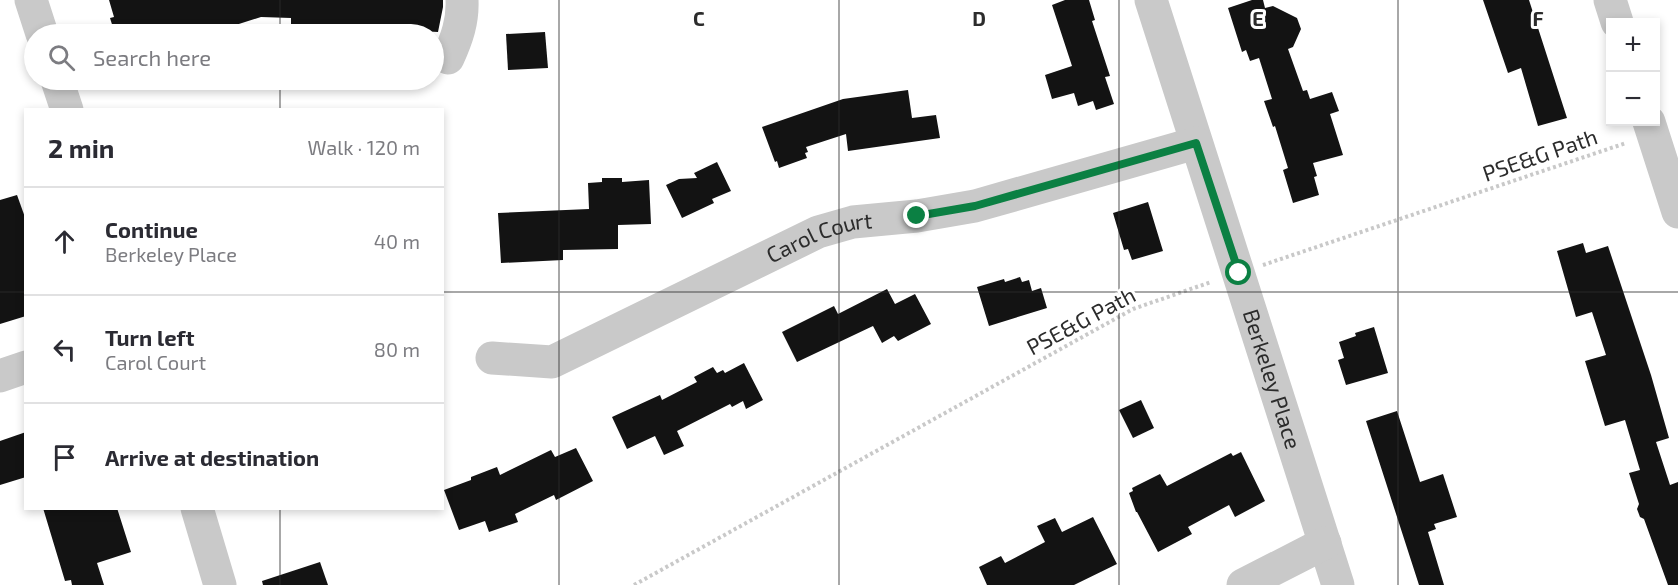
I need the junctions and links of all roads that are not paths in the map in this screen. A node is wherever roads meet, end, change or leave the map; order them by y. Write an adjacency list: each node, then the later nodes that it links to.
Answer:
1 (31, 0): 6 (street)
2 (462, 0): 7 (street)
3 (1151, 0): 11 (street, Berkeley Place)
4 (1610, 0): 5 (street)
5 (1616, 18)
6 (39, 24)
7 (448, 58)
8 (60, 90): 9 (street)
9 (66, 108)
10 (1651, 128): 12 (street)
11 (1196, 143): 13 (street, Carol Court); 17 (street, Berkeley Place)
12 (1678, 212)
13 (492, 358)
14 (24, 369): 15 (street)
15 (0, 376)
16 (198, 510): 18 (street)
17 (1325, 543): 19 (street); 20 (street, Berkeley Place)
18 (220, 585)
19 (1243, 585)
20 (1338, 585)

